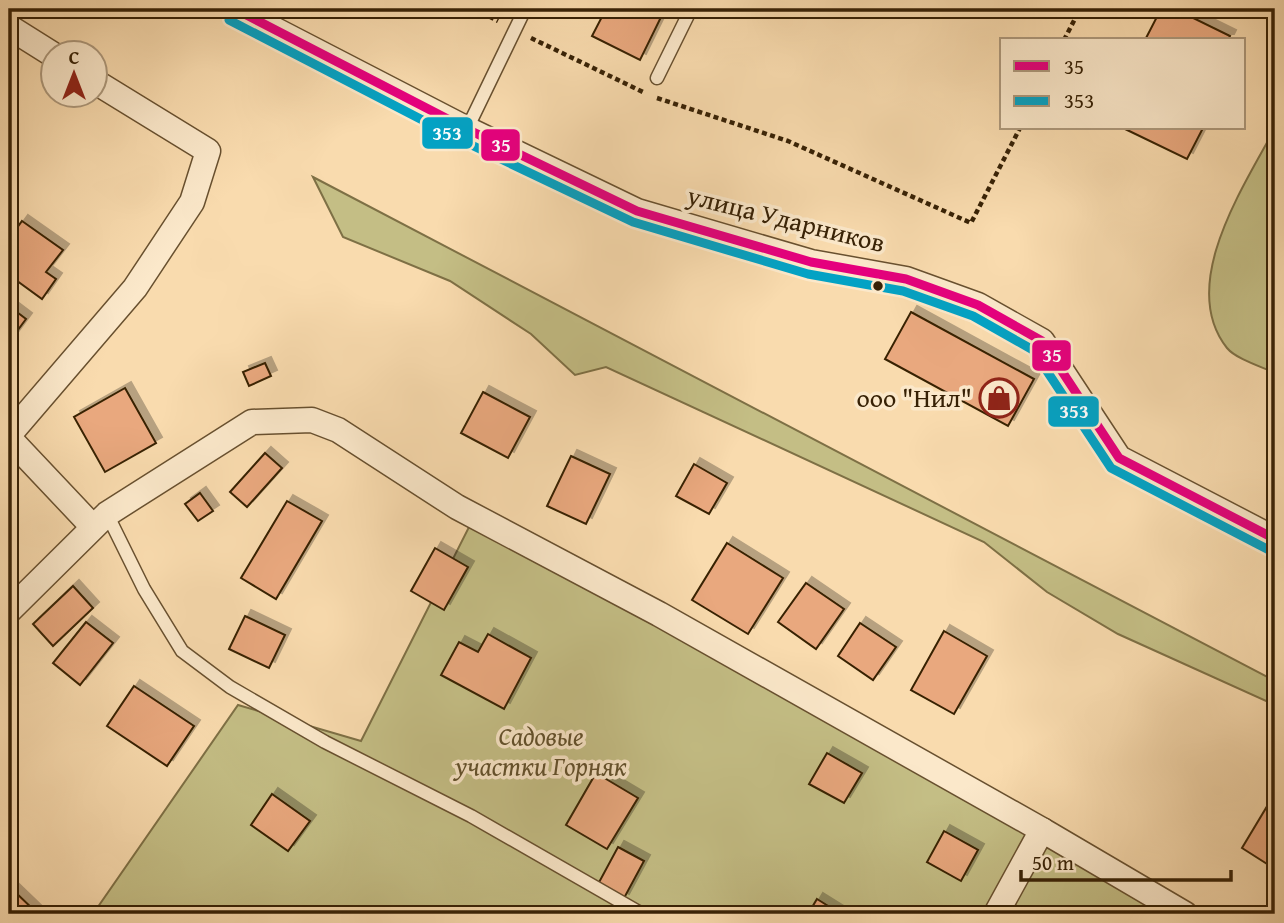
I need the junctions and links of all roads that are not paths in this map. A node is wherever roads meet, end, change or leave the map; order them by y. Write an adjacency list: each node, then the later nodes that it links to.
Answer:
1 (235, 9): 8 (street, улица Ударников)
2 (525, 9): 8 (lane)
3 (691, 9): 6 (lane)
4 (9, 27): 5 (street)
5 (38, 45)
6 (657, 78)
7 (108, 89): 9 (street)
8 (467, 129): 11 (street, улица Ударников)
9 (9, 437): 10 (street)
10 (100, 521): 12 (street); 13 (street); 14 (lane)
11 (1275, 540)
12 (9, 611)
13 (1042, 830): 15 (street); 16 (street)
14 (642, 914)
15 (996, 914)
16 (1185, 914)

